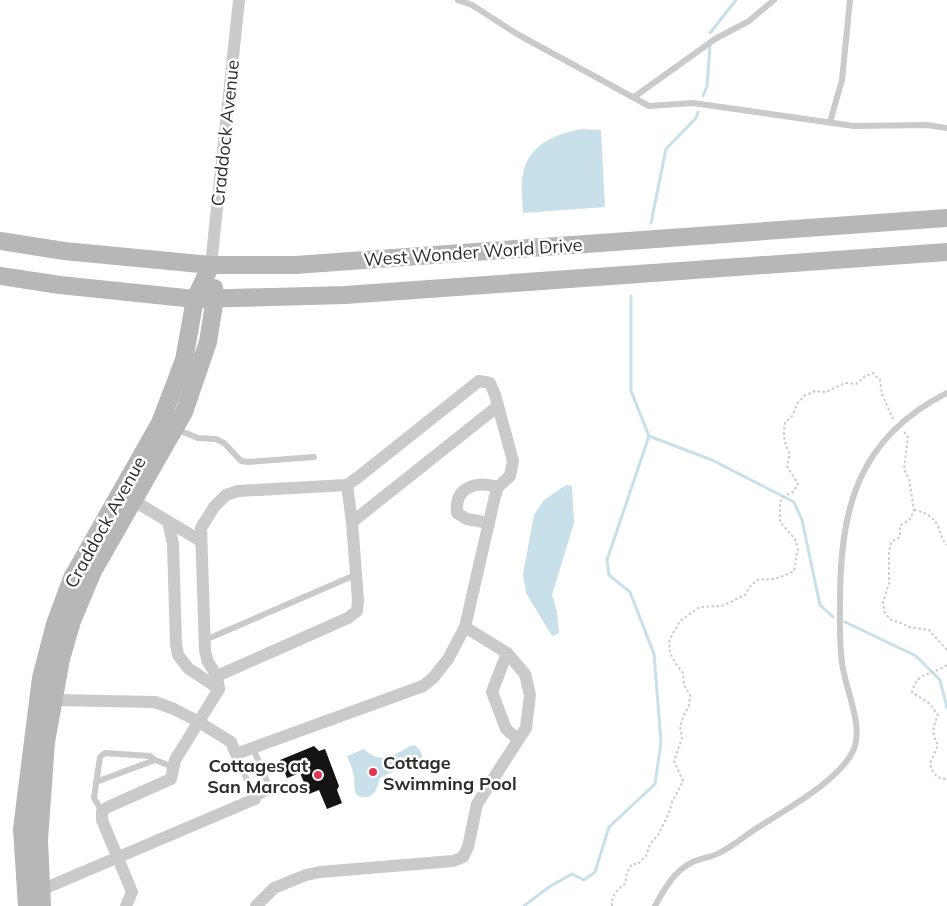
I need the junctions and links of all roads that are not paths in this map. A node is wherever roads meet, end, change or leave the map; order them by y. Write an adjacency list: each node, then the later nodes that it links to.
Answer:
1 (239, 0): 11 (street, Craddock Avenue)
2 (458, 0): 5 (lane)
3 (774, 0): 5 (lane)
4 (850, 0): 6 (lane)
5 (634, 97): 6 (lane)
6 (830, 122): 7 (lane)
7 (947, 128)
8 (947, 218): 11 (main road, West Wonder World Drive)
9 (0, 241): 11 (main road, West Wonder World Drive)
10 (947, 252): 13 (main road, West Wonder World Drive)
11 (211, 265): 13 (main road, Craddock Avenue); 14 (main road, Craddock Avenue)
12 (0, 276): 14 (main road, West Wonder World Drive)
13 (215, 298): 14 (main road, West Wonder World Drive); 17 (main road, Craddock Avenue)
14 (195, 299): 43 (main road, Craddock Avenue)
15 (947, 393): 46 (lane)
16 (498, 406): 19 (street); 20 (street); 23 (street)
17 (175, 428): 18 (lane); 21 (main road, Craddock Avenue)
18 (314, 457)
19 (347, 484): 23 (street); 25 (street)
20 (498, 487): 24 (street); 24 (street)
21 (134, 501): 22 (street); 32 (main road, Craddock Avenue)
22 (168, 521): 25 (street); 31 (street)
23 (352, 522): 26 (street)
24 (489, 523): 27 (street)
25 (201, 541): 28 (street)
26 (356, 575): 28 (lane); 30 (street)
27 (465, 627): 29 (street); 35 (street)
28 (205, 640): 30 (street)
29 (507, 653): 34 (street); 34 (street)
30 (217, 676): 31 (street)
31 (219, 689): 33 (street)
32 (54, 700): 33 (street); 43 (main road, Craddock Avenue)
33 (199, 722): 36 (street); 38 (street)
34 (518, 739): 45 (street)
35 (253, 748): 36 (street); 40 (lane)
36 (236, 754): 40 (lane)
37 (155, 760): 38 (lane); 39 (lane); 39 (lane)
38 (173, 767): 41 (street)
39 (96, 782): 41 (lane)
40 (255, 799): 42 (street)
41 (102, 812): 42 (street)
42 (117, 858): 43 (street); 44 (street)
43 (34, 898)
44 (126, 906)
45 (256, 906)
46 (655, 906)

